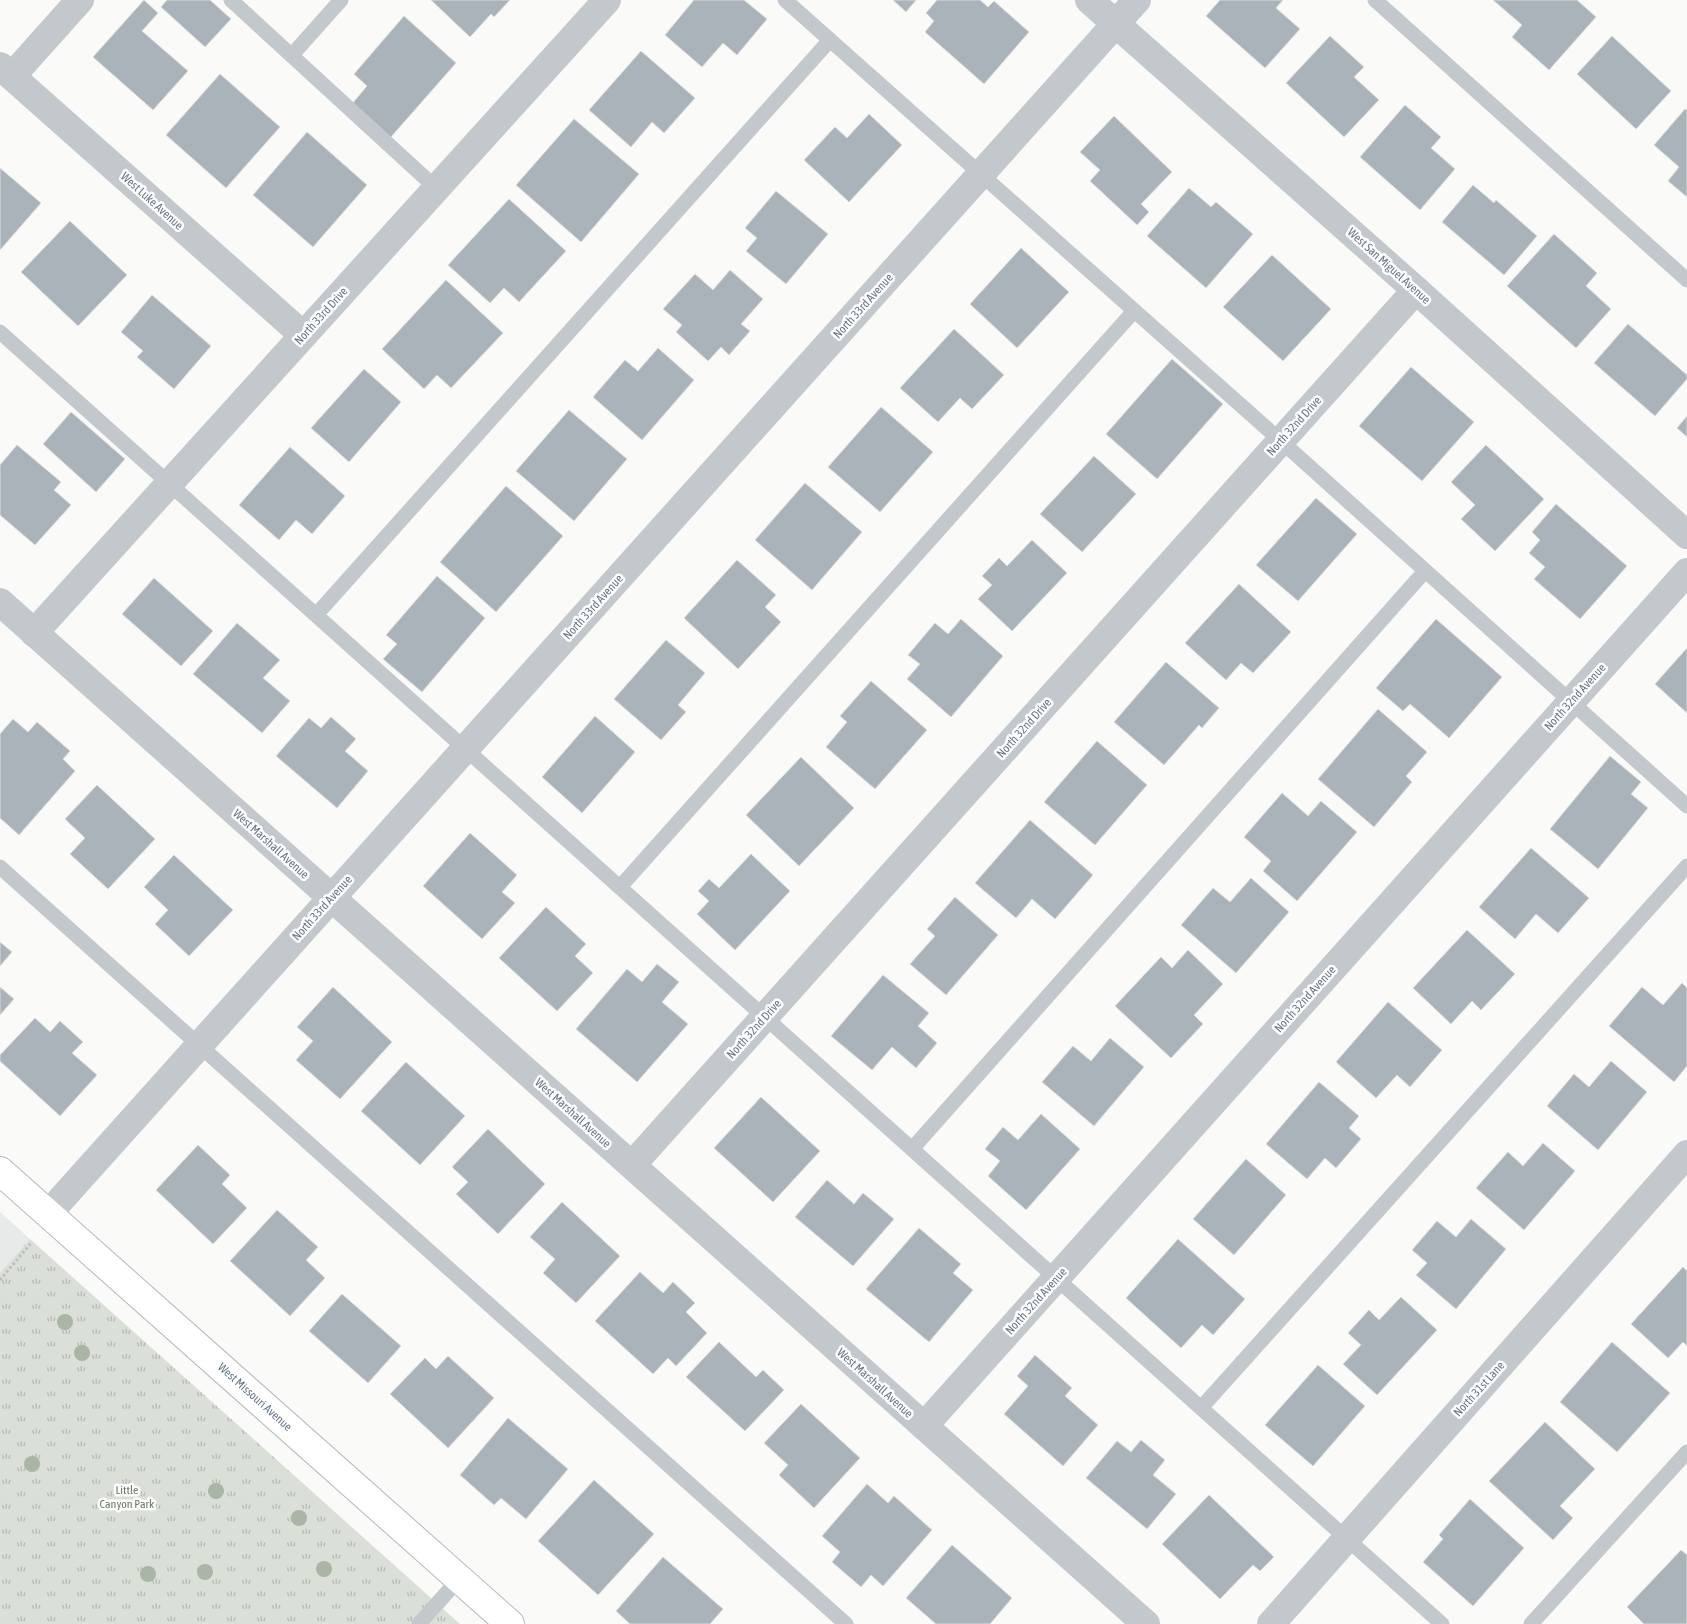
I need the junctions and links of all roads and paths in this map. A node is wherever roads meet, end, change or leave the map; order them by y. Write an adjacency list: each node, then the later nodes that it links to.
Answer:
1 (80, 0): 12 (street)
2 (231, 0): 11 (lane)
3 (341, 0): 11 (lane)
4 (607, 0): 14 (street, North 33rd Drive)
5 (785, 0): 10 (lane)
6 (1089, 0): 9 (street, West San Miguel Avenue)
7 (1137, 0): 9 (street, North 33rd Avenue)
8 (1374, 0): 15 (lane)
9 (1116, 24): 13 (street, North 33rd Avenue); 16 (street, West San Miguel Avenue)
10 (830, 40): 13 (lane); 26 (lane)
11 (292, 55): 14 (lane)
12 (6, 71): 19 (street, West Luke Avenue)
13 (980, 175): 17 (lane); 29 (street, North 33rd Avenue)
14 (436, 188): 19 (street, North 33rd Drive)
15 (1687, 280)
16 (1416, 290): 20 (street, North 32nd Drive); 22 (street, West San Miguel Avenue)
17 (1134, 311): 20 (lane); 33 (lane)
18 (0, 332): 21 (lane)
19 (304, 335): 21 (street, North 33rd Drive)
20 (1281, 441): 23 (lane); 35 (street, North 32nd Drive)
21 (169, 484): 26 (lane); 27 (street, North 33rd Drive)
22 (1687, 535)
23 (1425, 571): 28 (lane); 37 (lane)
24 (1687, 572): 28 (street, North 32nd Avenue)
25 (0, 602): 27 (street, West Marshall Avenue)
26 (316, 615): 29 (lane)
27 (34, 633): 34 (street, West Marshall Avenue)
28 (1571, 702): 30 (lane); 43 (street, North 32nd Avenue)
29 (466, 749): 33 (lane); 34 (street, North 33rd Avenue)
30 (1687, 806)
31 (1687, 866): 45 (lane)
32 (0, 867): 36 (lane)
33 (620, 887): 35 (lane)
34 (331, 898): 36 (street, North 33rd Avenue); 39 (street, West Marshall Avenue)
35 (765, 1017): 37 (lane); 39 (street, North 32nd Drive)
36 (199, 1045): 41 (street, North 33rd Avenue); 52 (lane)
37 (912, 1149): 43 (lane)
38 (1687, 1154): 48 (street, North 31st Lane)
39 (632, 1166): 46 (street, West Marshall Avenue)
40 (0, 1171): 41 (street, West Missouri Avenue)
41 (48, 1214): 49 (street, West Missouri Avenue)
42 (31, 1243): 44 (path)
43 (1056, 1278): 45 (lane); 46 (street, North 32nd Avenue)
44 (0, 1280)
45 (1200, 1408): 48 (lane)
46 (924, 1426): 53 (street, West Marshall Avenue)
47 (1687, 1452): 56 (lane)
48 (1347, 1539): 54 (street, North 31st Lane); 55 (lane)
49 (459, 1579): 50 (lane); 51 (street, West Missouri Avenue)
50 (419, 1624)
51 (510, 1624)
52 (846, 1624)
53 (1146, 1624)
54 (1271, 1624)
55 (1442, 1624)
56 (1531, 1624)

